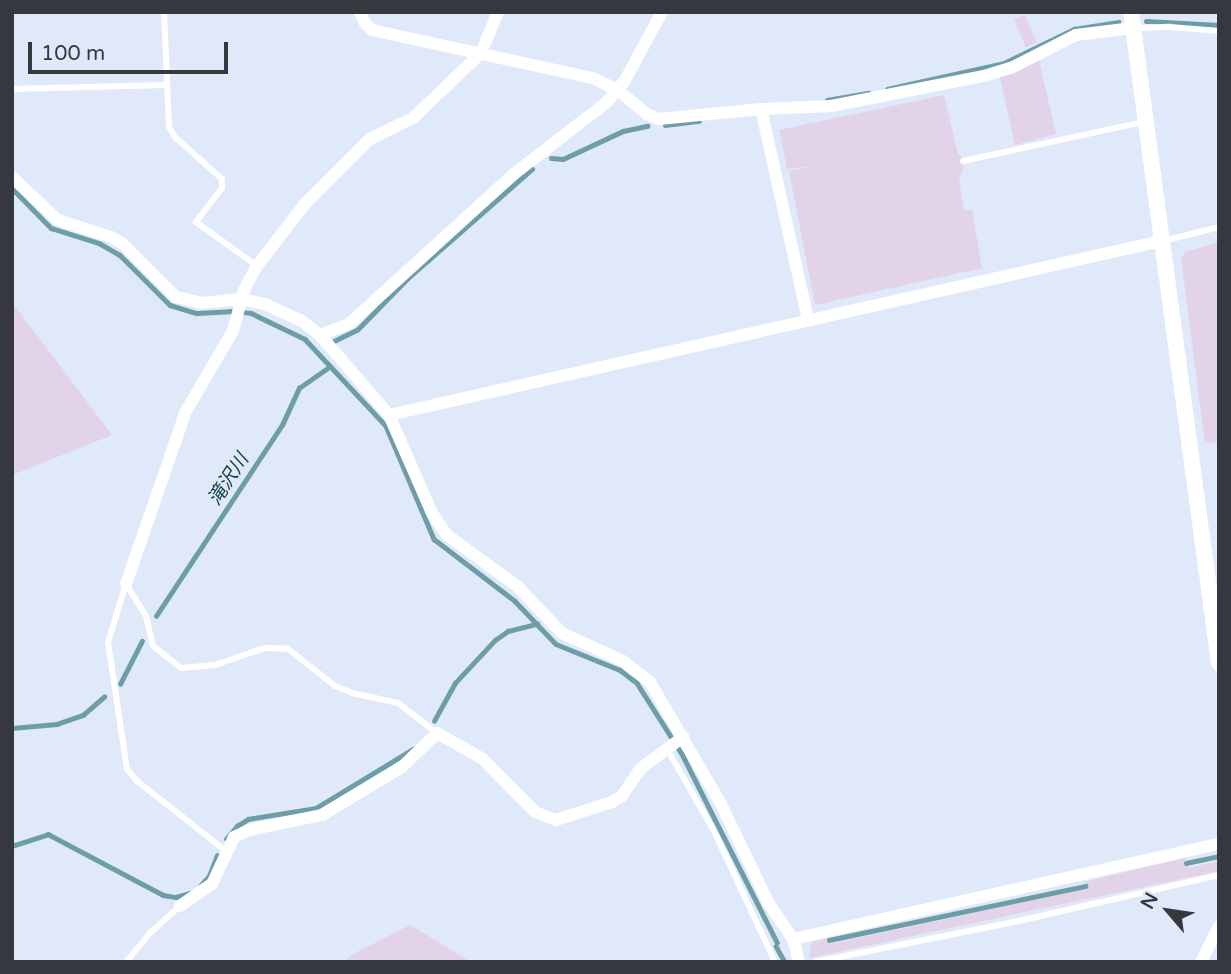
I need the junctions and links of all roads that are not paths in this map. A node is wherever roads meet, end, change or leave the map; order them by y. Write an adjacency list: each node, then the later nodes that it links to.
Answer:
1 (164, 12): 8 (lane)
2 (360, 12): 7 (street)
3 (498, 12): 7 (street)
4 (662, 12): 10 (street)
5 (1132, 20): 6 (lane); 11 (street); 12 (street)
6 (1219, 31)
7 (481, 53): 10 (street); 17 (street)
8 (166, 85): 9 (lane); 17 (lane)
9 (12, 89)
10 (618, 90): 11 (street); 20 (street)
11 (761, 109): 19 (street)
12 (1146, 121): 13 (lane); 16 (street)
13 (963, 161)
14 (12, 177): 18 (street)
15 (1219, 228): 16 (lane)
16 (1161, 241): 19 (street); 23 (street)
17 (257, 266): 18 (street)
18 (240, 306): 20 (street); 22 (street)
19 (808, 320): 21 (street)
20 (320, 335): 21 (street)
21 (389, 415): 25 (street)
22 (126, 584): 24 (lane); 28 (lane)
23 (1219, 663)
24 (437, 733): 26 (street); 28 (street)
25 (683, 737): 26 (street); 32 (street)
26 (668, 749): 34 (lane)
27 (1219, 844): 32 (street)
28 (226, 851): 30 (street)
29 (1219, 875): 36 (lane)
30 (180, 906): 33 (lane)
31 (1219, 926): 37 (street)
32 (793, 939): 35 (street)
33 (126, 962)
34 (775, 962)
35 (799, 962)
36 (815, 962)
37 (1201, 962)

